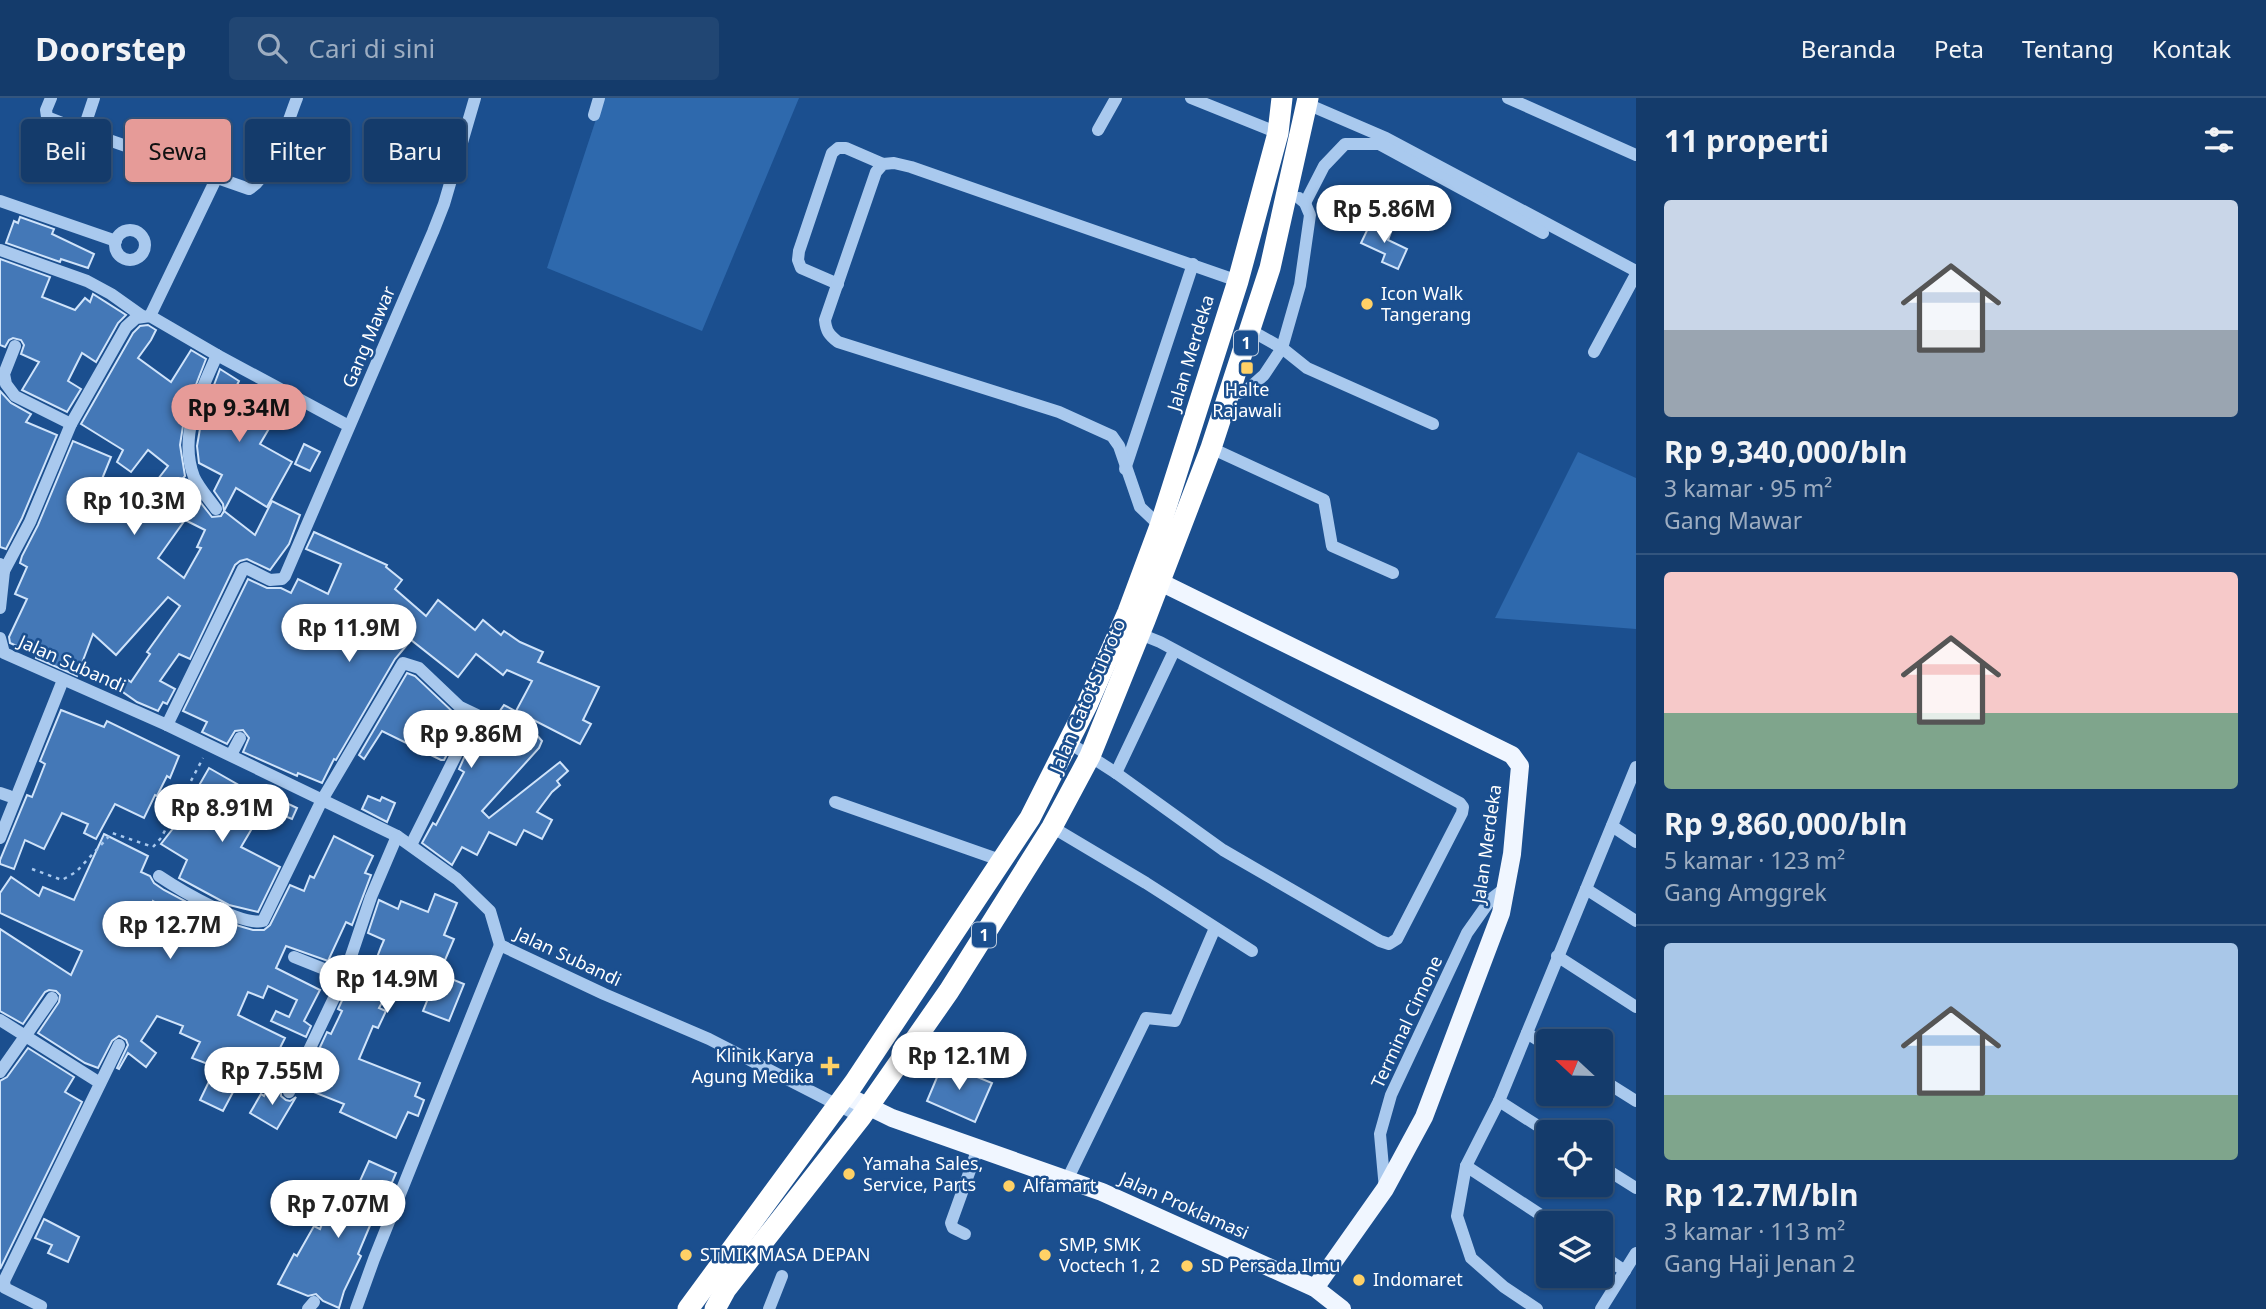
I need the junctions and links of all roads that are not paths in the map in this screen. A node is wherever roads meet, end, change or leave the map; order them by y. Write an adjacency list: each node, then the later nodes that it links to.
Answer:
1 (51, 98): 12 (street)
2 (94, 98): 13 (street)
3 (297, 98): 19 (street)
4 (475, 98): 39 (street, Gang Mawar)
5 (599, 98): 11 (street)
6 (1116, 98): 14 (street)
7 (1191, 98): 15 (street)
8 (1282, 98): 15 (highway, Jalan Merdeka / 1)
9 (1508, 98): 16 (street)
10 (1308, 101): 20 (highway, Jalan Gatot Subroto / 1); 27 (street)
11 (594, 116)
12 (52, 119)
13 (86, 119)
14 (1098, 130)
15 (1278, 133): 28 (highway, Jalan Merdeka / 1)
16 (1636, 155)
17 (883, 164): 26 (street); 29 (street); 29 (street)
18 (214, 182): 30 (street)
19 (229, 182)
20 (1288, 188): 22 (street); 31 (highway, Jalan Gatot Subroto / 1)
21 (0, 201): 24 (street)
22 (1305, 203): 23 (street); 33 (street)
23 (1544, 233)
24 (116, 241)
25 (0, 250): 30 (street)
26 (1193, 264): 28 (street); 41 (street)
27 (1636, 273): 34 (street)
28 (1237, 281): 43 (highway, Jalan Merdeka / 1)
29 (838, 284): 41 (street)
30 (146, 316): 35 (street); 37 (street)
31 (1250, 330): 33 (street); 36 (highway, Jalan Gatot Subroto / 1)
32 (15, 346): 37 (street)
33 (1282, 348): 36 (street); 38 (street)
34 (1594, 352)
35 (217, 355): 39 (street); 42 (street)
36 (1228, 396): 40 (highway, Jalan Gatot Subroto / 1)
37 (71, 424): 44 (street)
38 (1433, 424)
39 (349, 426): 53 (street, Gang Mawar)
40 (1211, 448): 45 (street); 46 (highway, Jalan Gatot Subroto / 1)
41 (1125, 469): 43 (street)
42 (216, 509)
43 (1160, 526): 46 (highway, Jalan Merdeka / 1)
44 (2, 568): 47 (street)
45 (1393, 573)
46 (1152, 578): 48 (highway, Jalan Gatot Subroto / 1); 57 (highway, Jalan Merdeka / 1); 72 (main road, Jalan Merdeka)
47 (0, 608)
48 (1140, 634): 50 (street); 59 (highway, Jalan Gatot Subroto / 1)
49 (0, 638): 51 (street, Jalan Subandi)
50 (1174, 650): 61 (street); 61 (street)
51 (2, 655): 52 (street, Jalan Subandi)
52 (62, 680): 53 (street, Jalan Subandi); 67 (street)
53 (167, 725): 58 (street, Jalan Subandi)
54 (502, 727): 62 (street)
55 (240, 737): 58 (street)
56 (464, 738): 69 (street)
57 (1068, 742): 59 (street); 70 (highway, Jalan Merdeka / 1)
58 (230, 755): 62 (street, Jalan Subandi)
59 (1090, 757): 61 (street); 65 (highway, Jalan Gatot Subroto / 1)
60 (1636, 767): 64 (street)
61 (1116, 773)
62 (322, 800): 66 (street, Jalan Subandi); 71 (street)
63 (835, 802): 70 (street)
64 (1612, 826): 68 (street); 73 (street)
65 (1052, 827): 75 (street); 95 (highway, Jalan Gatot Subroto / 1)
66 (397, 836): 69 (street, Jalan Subandi); 80 (street)
67 (0, 838)
68 (1636, 842)
69 (411, 845): 76 (street, Jalan Subandi)
70 (1000, 860): 92 (highway, Jalan Merdeka / 1)
71 (159, 876)
72 (1508, 886): 102 (main road, Jalan Merdeka); 102 (street, Terminal Cimone)
73 (1586, 889): 74 (street); 78 (street)
74 (1636, 921)
75 (1215, 928): 77 (street); 100 (street)
76 (500, 945): 92 (street, Jalan Subandi); 112 (street)
77 (1252, 951)
78 (1557, 956): 82 (street); 84 (street)
79 (294, 957): 80 (street)
80 (344, 977): 91 (street)
81 (52, 998): 85 (street)
82 (1636, 1007)
83 (0, 1020): 85 (street)
84 (1527, 1033): 86 (street); 93 (street)
85 (24, 1036): 88 (street); 89 (street)
86 (1536, 1039)
87 (119, 1045): 89 (street)
88 (0, 1072)
89 (100, 1083): 111 (street)
90 (1614, 1087): 94 (street)
91 (289, 1092)
92 (841, 1099): 95 (main road, Jalan Proklamasi); 113 (highway, 1)
93 (1499, 1101): 96 (street); 98 (street)
94 (1636, 1101)
95 (865, 1112): 97 (main road, Jalan Proklamasi); 114 (highway, Jalan Gatot Subroto / 1)
96 (1536, 1125)
97 (978, 1148): 100 (main road, Jalan Proklamasi); 104 (street)
98 (1466, 1166): 103 (street); 116 (street)
99 (1613, 1174): 101 (street)
100 (1068, 1180): 109 (main road, Jalan Proklamasi)
101 (1636, 1188)
102 (1385, 1189): 109 (main road, Jalan Merdeka)
103 (1536, 1212)
104 (965, 1234)
105 (1636, 1253): 107 (street)
106 (1613, 1263): 107 (street)
107 (1625, 1271): 117 (street)
108 (782, 1276): 110 (street)
109 (1315, 1288): 115 (main road, Jalan Proklamasi)
110 (771, 1308)
111 (40, 1309)
112 (356, 1309)
113 (688, 1309)
114 (715, 1309)
115 (1342, 1309)
116 (1537, 1309)
117 (1601, 1309)

